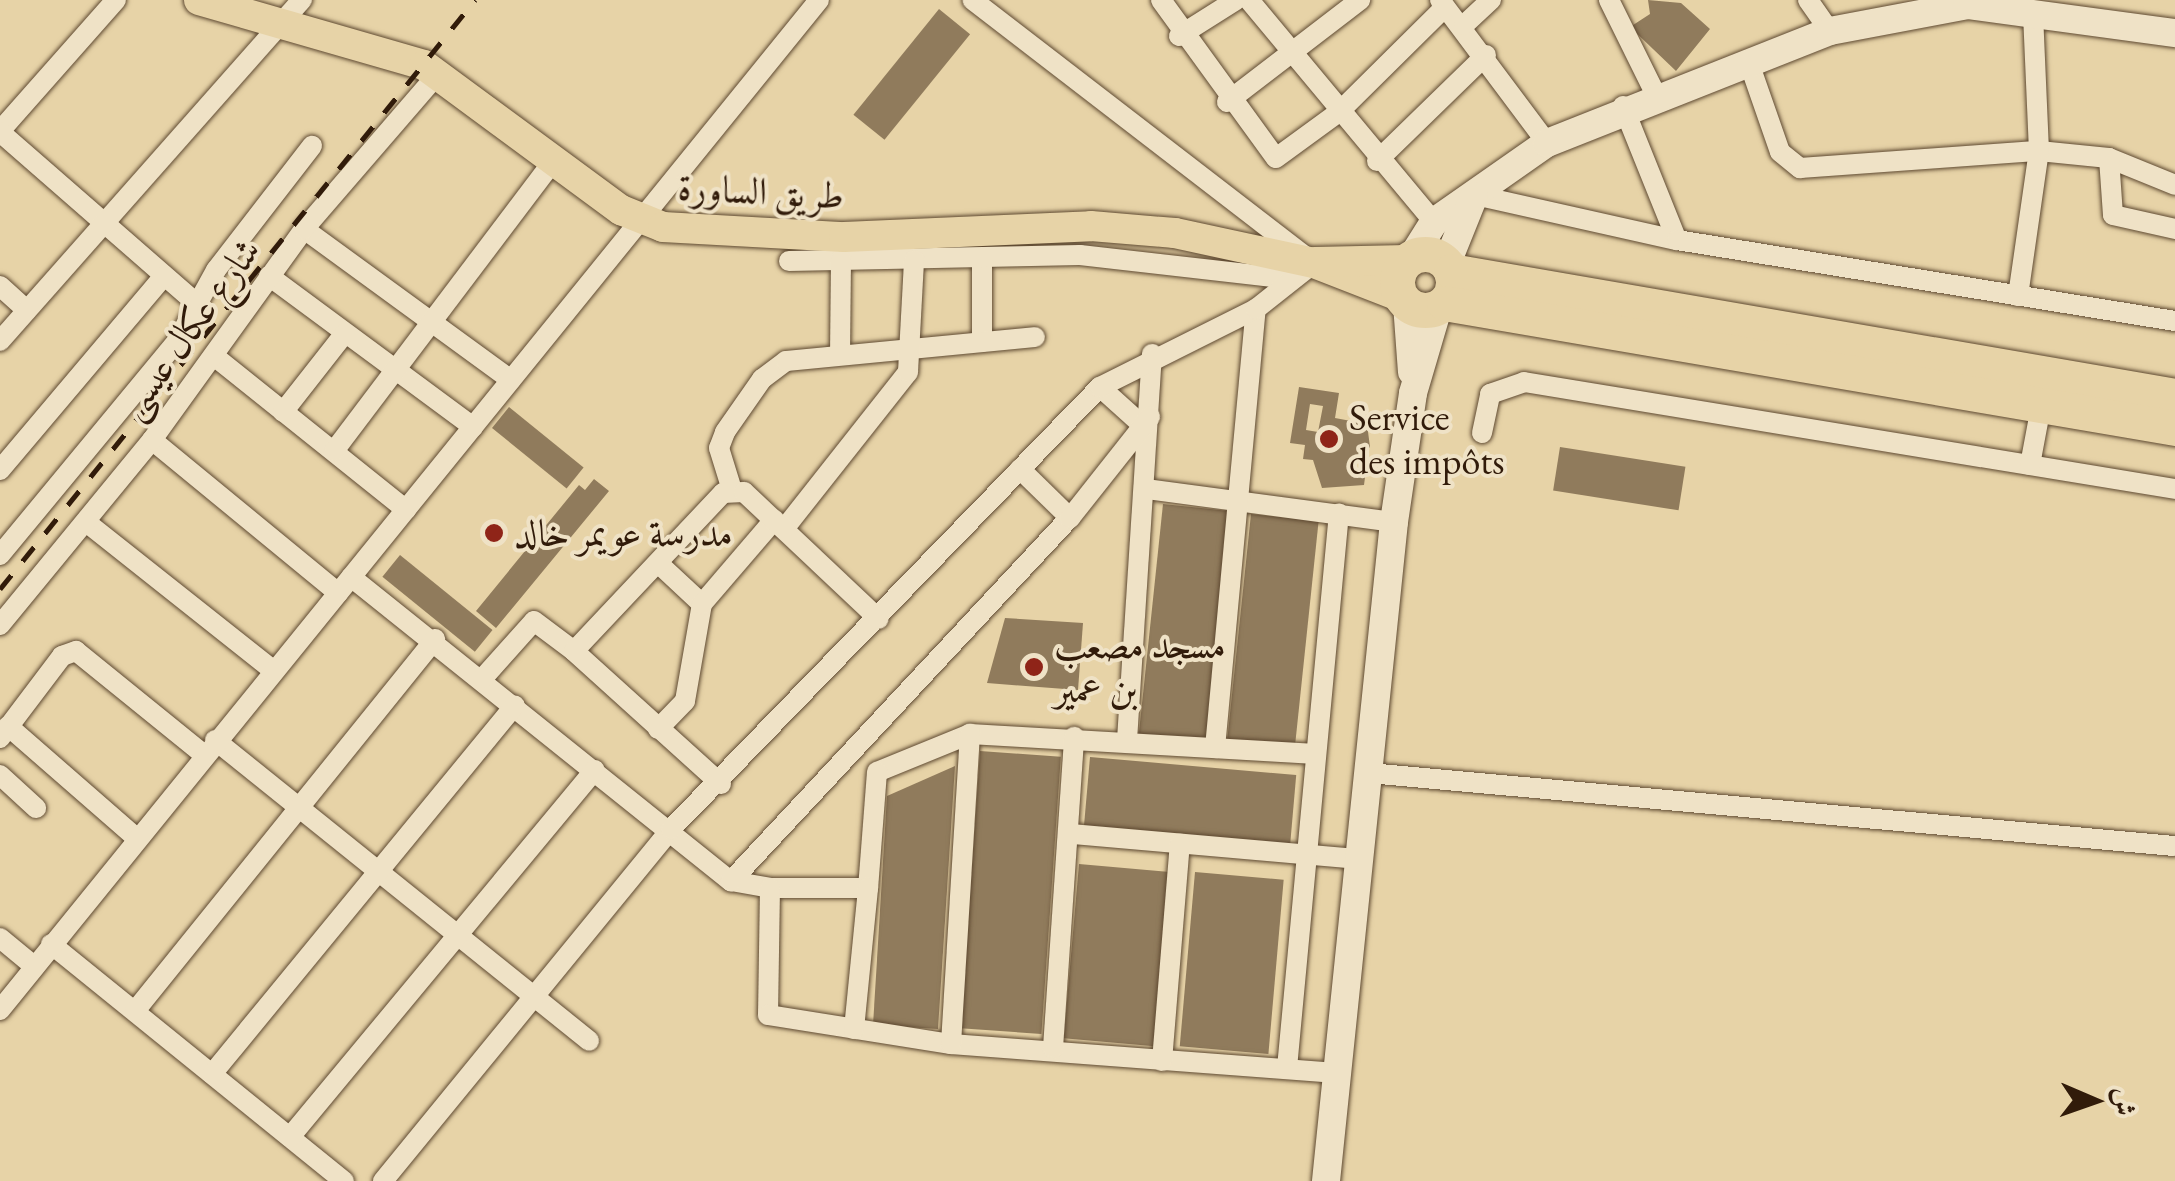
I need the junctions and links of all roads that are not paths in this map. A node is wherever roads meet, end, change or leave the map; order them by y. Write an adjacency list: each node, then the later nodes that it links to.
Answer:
1 (116, 0): 28 (street)
2 (199, 0): 14 (main road, طريق الساورة)
3 (818, 0): 37 (street)
4 (972, 0): 47 (street)
5 (1161, 0): 19 (street)
6 (1236, 0): 19 (street)
7 (1249, 0): 20 (street)
8 (1360, 0): 20 (street)
9 (1492, 0): 16 (street)
10 (1609, 0): 24 (street)
11 (1808, 0): 17 (street)
12 (1968, 3): 15 (street); 17 (street)
13 (1443, 4): 16 (street); 27 (street)
14 (292, 10): 23 (main road, طريق الساورة); 39 (street)
15 (2033, 11): 18 (street); 31 (street)
16 (1464, 25): 21 (street)
17 (1830, 32): 22 (street)
18 (2175, 33)
19 (1179, 36): 25 (street)
20 (1286, 50): 25 (street); 27 (street)
21 (1486, 54): 29 (street); 34 (street)
22 (1748, 60): 24 (street); 31 (street)
23 (437, 75): 33 (main road, طريق الساورة); 41 (street, شارع عكال عيسى)
24 (1655, 94): 26 (street)
25 (1228, 102): 27 (street)
26 (1623, 106): 29 (street); 42 (street)
27 (1339, 112): 34 (street)
28 (0, 131): 39 (street)
29 (1547, 143): 36 (street)
30 (312, 146): 53 (street)
31 (2039, 151): 32 (street); 52 (street)
32 (2109, 158): 35 (street); 40 (street)
33 (554, 160): 37 (main road, طريق الساورة); 56 (street)
34 (1378, 162): 38 (street)
35 (2175, 185)
36 (1475, 194): 38 (street); 42 (street); 50 (street)
37 (641, 221): 47 (main road, طريق الساورة); 67 (street)
38 (1434, 222): 50 (street)
39 (105, 224): 49 (street); 55 (street)
40 (2175, 229)
41 (304, 230): 48 (street, شارع عكال عيسى); 56 (street)
42 (1677, 240): 52 (street)
43 (982, 259): 45 (street); 47 (street); 61 (street)
44 (841, 260): 45 (street); 46 (street); 65 (street)
45 (914, 260): 62 (street)
46 (788, 261)
47 (1302, 271): 50 (main road, طريق الساورة); 54 (street)
48 (268, 276): 58 (street); 64 (street, شارع عكال عيسى)
49 (162, 277): 53 (street); 80 (street)
50 (1426, 283): 69 (highway); 70 (highway); 89 (street)
51 (0, 286): 55 (street)
52 (2018, 296): 57 (street)
53 (198, 305): 91 (street)
54 (1256, 309): 63 (street); 84 (street)
55 (27, 310): 60 (street)
56 (436, 320): 66 (street); 67 (street)
57 (2175, 320)
58 (344, 333): 66 (street); 71 (street)
59 (1035, 337): 61 (street)
60 (0, 341)
61 (982, 342): 62 (street)
62 (915, 348): 65 (street); 90 (street)
63 (1152, 354): 68 (street); 72 (street)
64 (214, 356): 71 (street); 76 (street, شارع عكال عيسى)
65 (840, 356): 83 (street)
66 (398, 371): 73 (street); 77 (street)
67 (512, 380): 73 (street)
68 (1100, 387): 72 (street); 79 (street)
69 (2175, 396)
70 (2041, 406): 74 (highway); 78 (street)
71 (283, 412): 77 (street)
72 (1145, 420): 81 (street); 87 (street)
73 (473, 426): 85 (street)
74 (2175, 428)
75 (1482, 434): 78 (street)
76 (152, 440): 88 (street, شارع عكال عيسى); 93 (street)
77 (334, 452): 85 (street)
78 (2030, 465): 82 (street)
79 (1020, 469): 87 (street); 95 (street)
80 (0, 470)
81 (1146, 489): 84 (street); 106 (street)
82 (2175, 489)
83 (732, 490): 90 (street); 92 (street)
84 (1236, 496): 86 (street); 108 (street)
85 (406, 510): 93 (street)
86 (1338, 513): 89 (street); 109 (street)
87 (1070, 518): 124 (street)
88 (86, 522): 96 (street, شارع عكال عيسى); 99 (street)
89 (1394, 522): 111 (street)
90 (779, 525): 94 (street); 95 (street)
91 (0, 555)
92 (658, 562): 94 (street); 98 (street)
93 (345, 585): 97 (street); 99 (street)
94 (702, 604): 102 (street)
95 (878, 619): 113 (street)
96 (0, 625)
97 (435, 639): 100 (street); 114 (street)
98 (574, 651): 100 (street); 102 (street)
99 (273, 670): 107 (street)
100 (483, 678): 101 (street)
101 (516, 705): 110 (street); 123 (street)
102 (658, 729): 113 (street)
103 (4, 732): 107 (street); 118 (street)
104 (970, 734): 105 (street); 126 (street); 136 (street)
105 (1074, 736): 106 (street); 117 (street)
106 (1127, 740): 108 (street)
107 (209, 747): 114 (street); 118 (street)
108 (1215, 748): 109 (street)
109 (1316, 754): 121 (street)
110 (594, 770): 116 (street); 127 (street)
111 (1369, 773): 120 (street); 122 (street)
112 (0, 775): 115 (street)
113 (721, 784): 116 (street)
114 (301, 805): 123 (street); 133 (street)
115 (36, 808)
116 (671, 829): 124 (street); 131 (street)
117 (1072, 834): 119 (street); 137 (street)
118 (134, 836): 129 (street)
119 (1180, 844): 121 (street); 138 (street)
120 (2175, 846)
121 (1307, 855): 122 (street); 139 (street)
122 (1358, 859): 140 (street)
123 (384, 873): 127 (street); 141 (street)
124 (731, 880): 125 (street)
125 (770, 888): 126 (street); 134 (street)
126 (868, 888): 134 (street)
127 (459, 934): 131 (street); 142 (street)
128 (0, 938): 130 (street)
129 (52, 944): 130 (street); 133 (street)
130 (35, 967): 132 (street)
131 (532, 994): 135 (street); 144 (street)
132 (0, 1010)
133 (135, 1010): 141 (street)
134 (854, 1029): 136 (street)
135 (589, 1042)
136 (951, 1044): 137 (street)
137 (1053, 1048): 138 (street)
138 (1162, 1060): 139 (street)
139 (1287, 1068): 140 (street)
140 (1337, 1072): 145 (street)
141 (212, 1074): 142 (street)
142 (290, 1138): 143 (street)
143 (344, 1181)
144 (382, 1181)
145 (1326, 1181)

